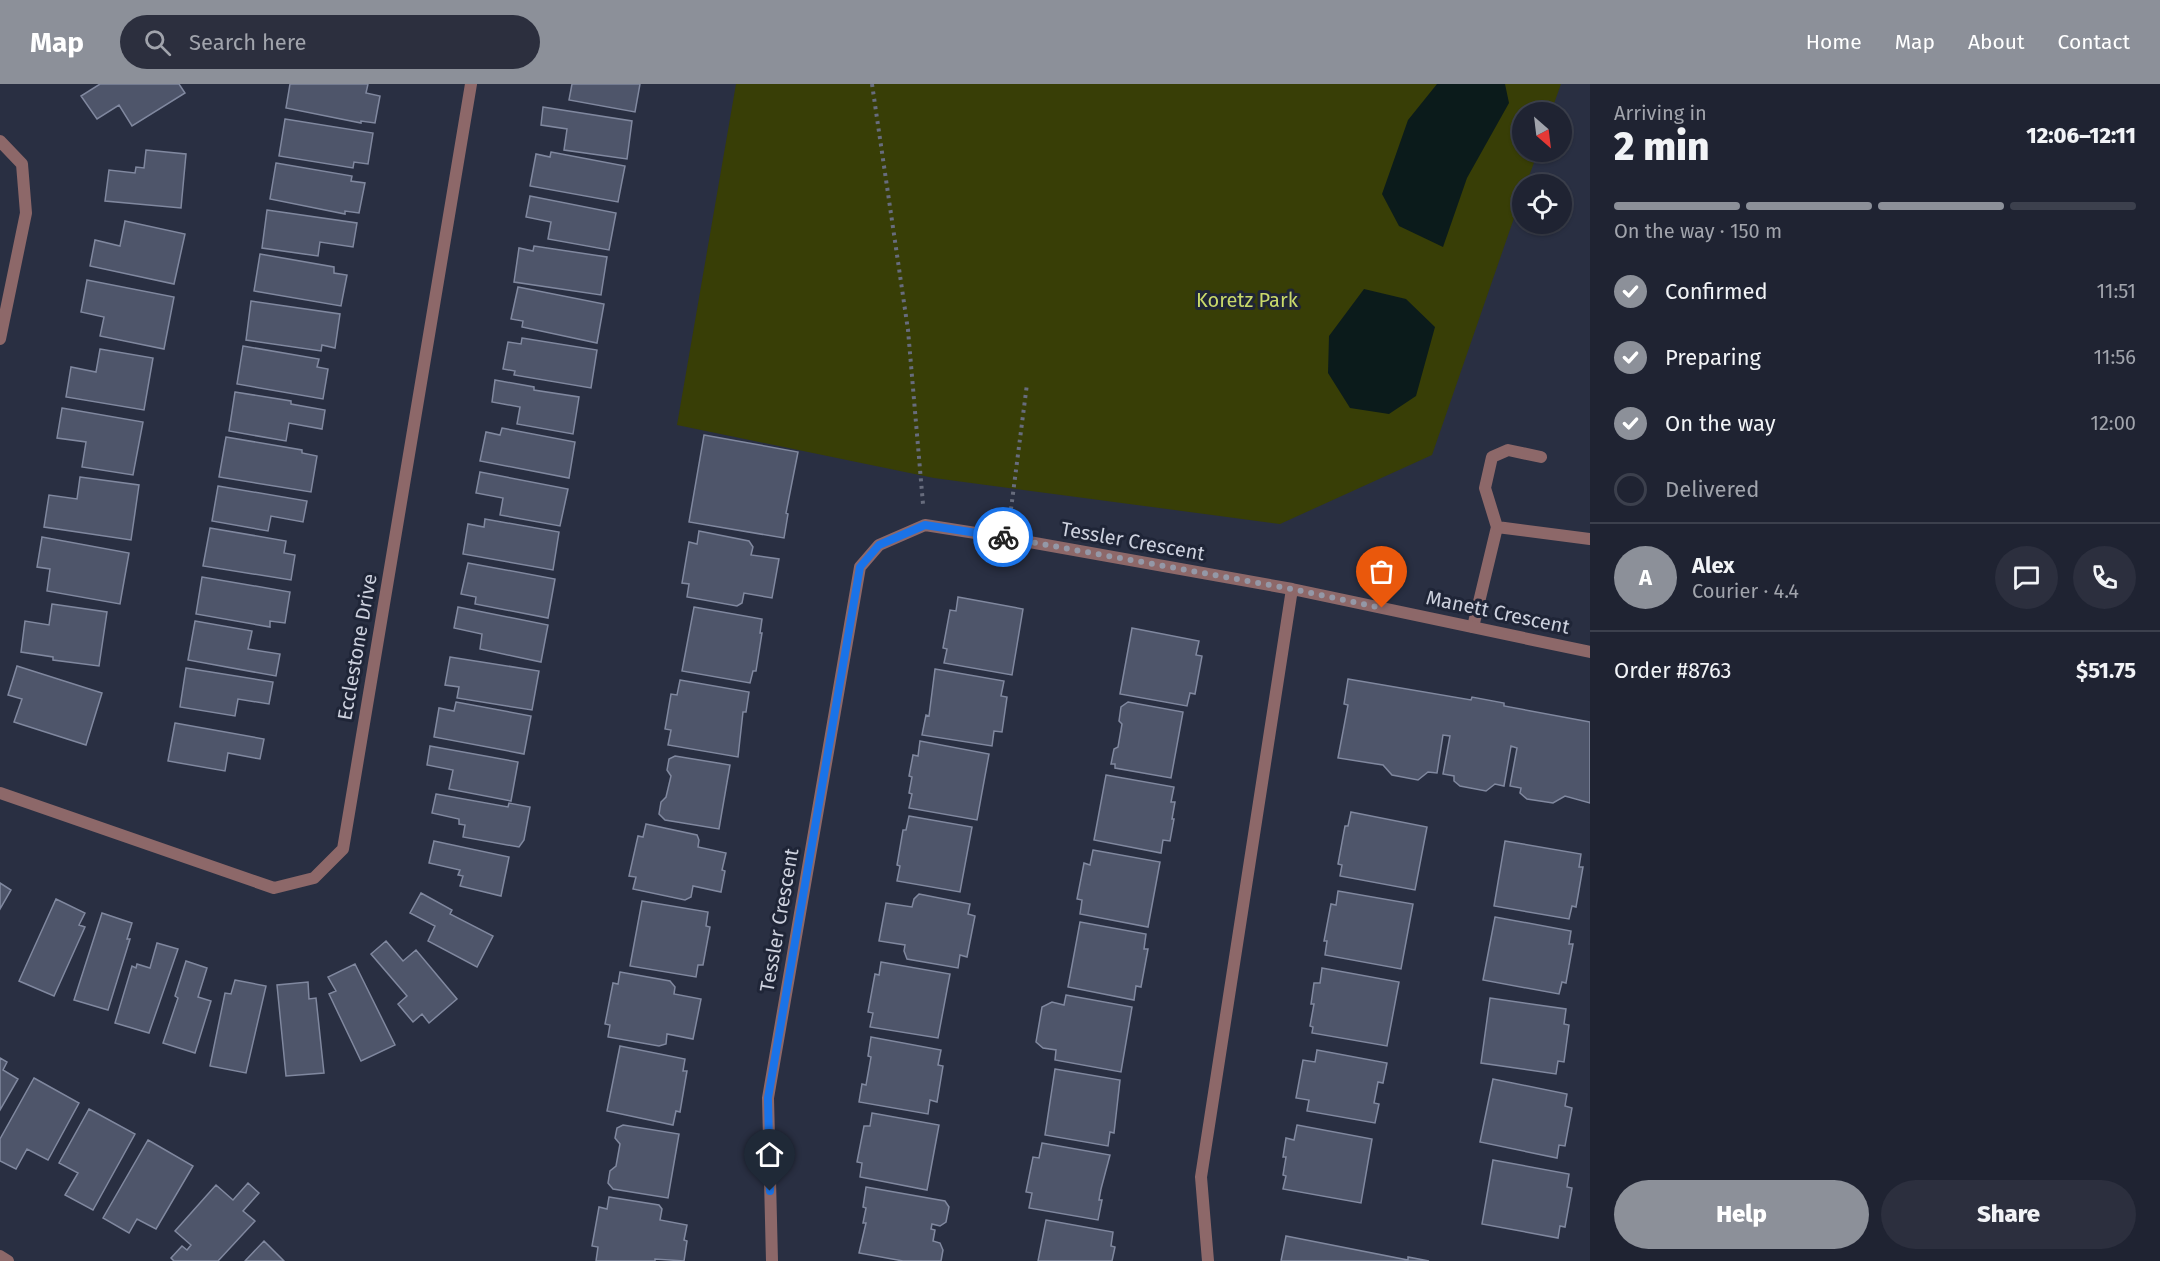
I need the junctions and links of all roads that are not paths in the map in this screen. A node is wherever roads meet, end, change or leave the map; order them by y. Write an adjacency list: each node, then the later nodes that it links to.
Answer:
1 (471, 84): 10 (street, Ecclestone Drive)
2 (0, 141): 3 (street)
3 (0, 339)
4 (1541, 457): 5 (street)
5 (1497, 527): 6 (street); 8 (street)
6 (1590, 539)
7 (1292, 589): 8 (street, Manett Crescent); 13 (street, Tessler Crescent); 14 (street)
8 (1473, 627): 9 (street, Manett Crescent)
9 (1590, 652)
10 (0, 793)
11 (0, 1256): 12 (street)
12 (8, 1261)
13 (772, 1261)
14 (1209, 1261)

